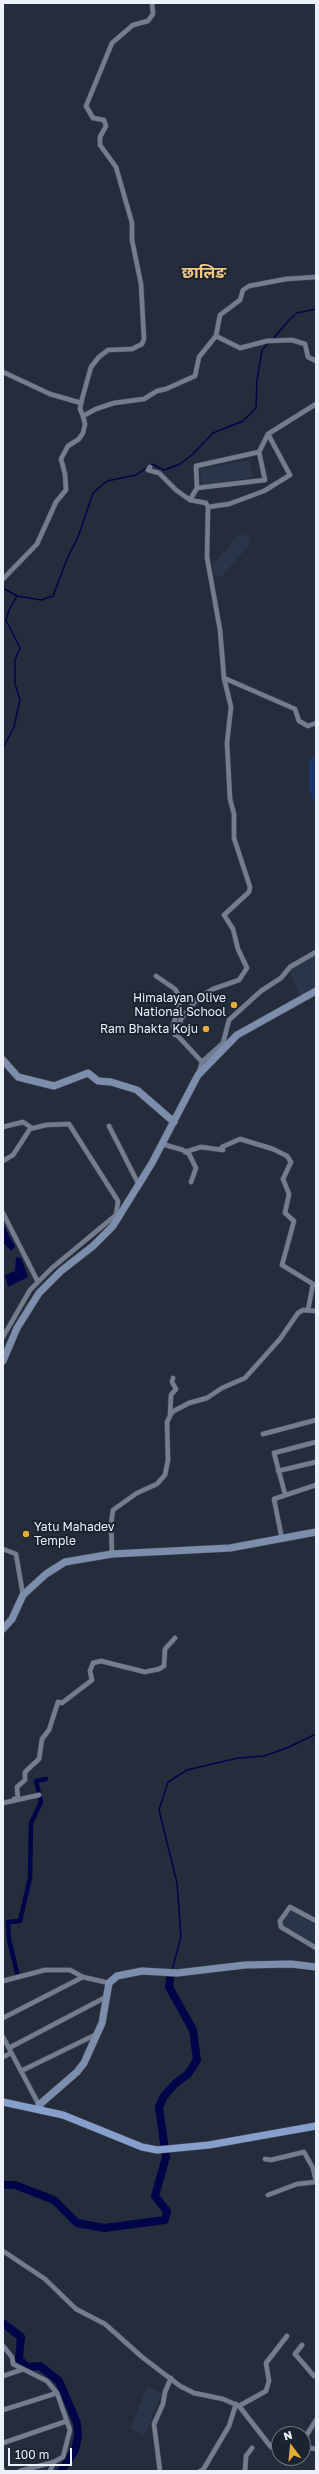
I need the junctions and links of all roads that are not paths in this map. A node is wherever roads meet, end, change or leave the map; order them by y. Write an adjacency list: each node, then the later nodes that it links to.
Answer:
1 (152, 3): 6 (street)
2 (316, 277): 3 (street)
3 (216, 336): 4 (street); 8 (street)
4 (316, 361)
5 (3, 372): 6 (street)
6 (81, 403): 8 (street)
7 (316, 404): 9 (street)
8 (83, 416): 15 (street)
9 (268, 434): 10 (street); 14 (street)
10 (259, 452): 12 (street); 12 (street)
11 (150, 467): 13 (street)
12 (197, 488): 13 (street)
13 (190, 500): 14 (street)
14 (208, 507): 16 (street)
15 (3, 579)
16 (224, 678): 17 (street); 21 (street)
17 (316, 723)
18 (316, 952): 23 (street)
19 (156, 976): 21 (street)
20 (316, 991): 24 (main road)
21 (178, 1037): 23 (street)
22 (3, 1060): 25 (main road)
23 (202, 1062): 24 (street)
24 (198, 1075): 25 (main road)
25 (174, 1122): 29 (main road)
26 (109, 1126): 33 (street)
27 (3, 1127): 28 (street)
28 (32, 1128): 31 (street); 35 (street)
29 (162, 1144): 30 (street); 33 (main road)
30 (185, 1152): 32 (street); 36 (street)
31 (3, 1162)
32 (191, 1182)
33 (139, 1185): 39 (main road)
34 (3, 1213): 35 (street)
35 (38, 1282): 38 (street)
36 (308, 1310): 37 (street); 41 (street)
37 (316, 1311)
38 (3, 1337)
39 (3, 1361)
40 (173, 1378): 41 (street)
41 (170, 1415): 52 (street)
42 (316, 1421): 43 (street)
43 (263, 1434)
44 (316, 1442): 46 (street)
45 (316, 1462): 46 (street)
46 (278, 1471): 48 (street)
47 (316, 1485): 48 (street)
48 (285, 1494): 50 (street)
49 (316, 1532): 50 (main road)
50 (282, 1539): 52 (main road)
51 (3, 1549): 53 (street)
52 (112, 1554): 53 (main road)
53 (23, 1595): 54 (main road)
54 (3, 1629)
55 (175, 1638): 57 (street)
56 (39, 1795): 57 (street)
57 (16, 1800): 58 (street)
58 (3, 1803)
59 (316, 1921): 60 (street)
60 (316, 1948)
61 (316, 1967): 64 (main road)
62 (83, 1977): 63 (street); 64 (street); 66 (street)
63 (3, 1981)
64 (110, 1983): 65 (main road)
65 (106, 1997): 67 (main road); 69 (street)
66 (3, 2018)
67 (97, 2034): 71 (street); 73 (main road)
68 (3, 2037): 69 (street)
69 (10, 2050): 70 (street); 71 (street)
70 (3, 2057)
71 (21, 2071): 73 (street)
72 (3, 2102): 73 (main road)
73 (40, 2107): 74 (main road)
74 (316, 2126)
75 (265, 2159): 76 (street)
76 (268, 2195)
77 (3, 2251): 84 (street)
78 (287, 2336): 86 (street)
79 (302, 2345): 83 (street)
80 (3, 2346): 81 (street)
81 (21, 2370): 82 (street); 85 (street)
82 (3, 2376)
83 (314, 2376)
84 (171, 2378): 86 (street); 95 (street)
85 (57, 2393): 87 (street); 88 (street)
86 (238, 2405): 90 (street); 96 (street)
87 (3, 2410)
88 (67, 2422): 89 (street); 92 (street)
89 (3, 2443)
90 (271, 2447)
91 (252, 2448): 97 (street)
92 (54, 2462): 93 (street); 94 (street)
93 (20, 2471)
94 (50, 2471)
95 (160, 2471)
96 (200, 2471)
97 (245, 2471)

